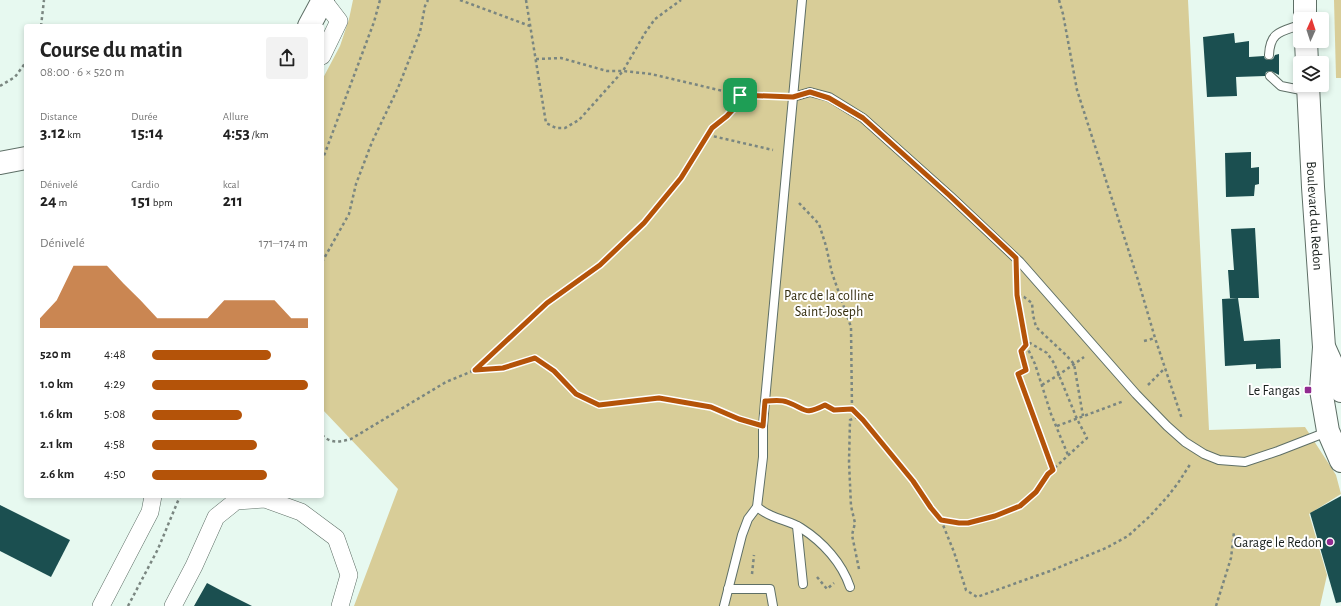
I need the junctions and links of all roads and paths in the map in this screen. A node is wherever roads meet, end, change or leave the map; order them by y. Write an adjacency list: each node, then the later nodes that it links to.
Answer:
1 (44, 0): 12 (path)
2 (323, 0): 13 (street); 16 (street)
3 (380, 0): 29 (path)
4 (426, 0): 33 (path)
5 (460, 0): 14 (path)
6 (526, 0): 14 (path)
7 (681, 0): 20 (path)
8 (802, 0): 26 (lane)
9 (1059, 0): 36 (path)
10 (1305, 0): 11 (street)
11 (1305, 12)
12 (40, 24)
13 (310, 24)
14 (530, 26): 18 (path)
15 (1293, 28): 17 (lane)
16 (324, 52)
17 (1269, 55)
18 (536, 59): 20 (path); 20 (path)
19 (24, 65): 22 (path)
20 (623, 71): 25 (path)
21 (1270, 76): 23 (lane)
22 (0, 86)
23 (1293, 87)
24 (1309, 92): 39 (street, Boulevard du Redon)
25 (740, 95): 26 (path); 27 (path)
26 (793, 97): 28 (lane); 34 (lane)
27 (708, 135): 28 (path); 43 (path)
28 (787, 153): 32 (lane)
29 (324, 156)
30 (24, 158): 31 (street)
31 (0, 163)
32 (784, 187): 49 (lane); 50 (path)
33 (324, 258)
34 (1016, 258): 35 (path); 58 (lane)
35 (1017, 295): 38 (path); 41 (path)
36 (1155, 338): 37 (path); 42 (path)
37 (1144, 341)
38 (1026, 345): 44 (path); 45 (path); 62 (path)
39 (1324, 347): 47 (street, Boulevard du Redon); 56 (street, Boulevard du Redon)
40 (1085, 356): 41 (path)
41 (1074, 364): 44 (path); 51 (path)
42 (1166, 368): 46 (path); 58 (path)
43 (475, 370): 54 (path); 57 (path)
44 (1060, 374): 45 (path); 52 (path)
45 (1042, 385): 55 (path)
46 (1147, 386)
47 (1341, 391)
48 (1127, 399): 51 (path)
49 (765, 401): 50 (path); 54 (lane)
50 (852, 409): 53 (path)
51 (1084, 416): 52 (path)
52 (1077, 419): 55 (path); 60 (path)
53 (863, 420): 66 (path); 69 (path)
54 (763, 426): 65 (lane)
55 (1057, 426): 60 (path)
56 (1328, 431): 59 (lane); 61 (street, Boulevard du Redon)
57 (324, 437)
58 (1185, 442): 59 (lane)
59 (1198, 450): 66 (path)
60 (1068, 455): 62 (path)
61 (1341, 461)
62 (1053, 470): 66 (path)
63 (153, 498): 73 (street)
64 (179, 498): 74 (path)
65 (757, 507): 67 (lane); 72 (lane)
66 (941, 520)
67 (797, 526): 70 (lane); 71 (lane)
68 (1234, 532): 79 (path)
69 (860, 569)
70 (803, 584)
71 (850, 587)
72 (728, 589): 77 (lane); 78 (lane)
73 (101, 606)
74 (128, 606)
75 (173, 606): 76 (street)
76 (340, 606)
77 (724, 606)
78 (773, 606)
79 (1216, 606)

